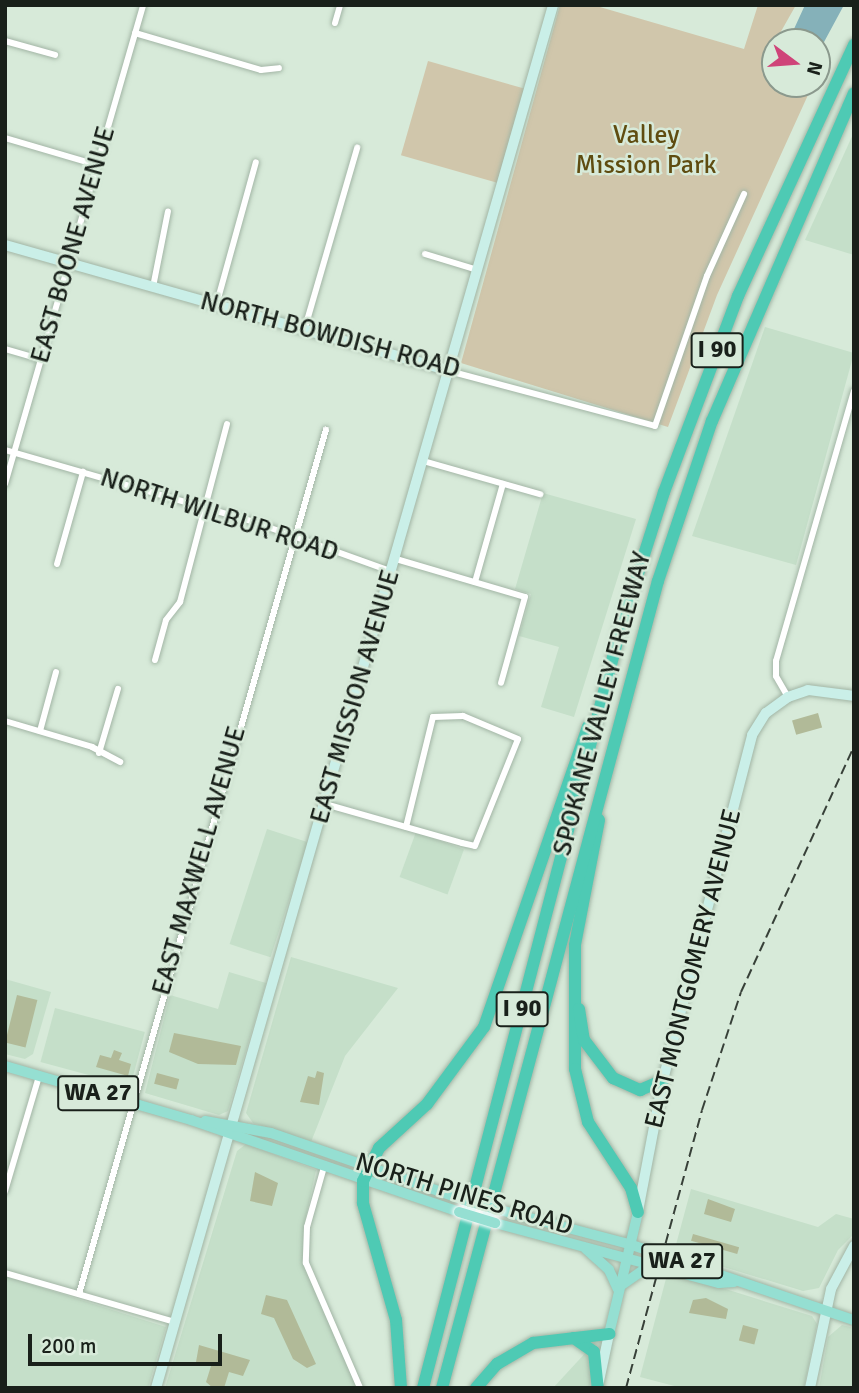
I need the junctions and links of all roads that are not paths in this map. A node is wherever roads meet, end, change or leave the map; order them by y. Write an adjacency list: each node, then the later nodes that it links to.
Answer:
1 (143, 5): 5 (street, EAST BOONE AVENUE)
2 (340, 5): 4 (street)
3 (553, 5): 20 (street, EAST MISSION AVENUE)
4 (335, 23)
5 (135, 33): 9 (street); 14 (street, EAST BOONE AVENUE)
6 (5, 41): 8 (street)
7 (854, 45): 43 (highway, SPOKANE VALLEY FREEWAY / I 90)
8 (55, 55)
9 (279, 68)
10 (854, 93): 50 (highway, SPOKANE VALLEY FREEWAY / I 90)
11 (5, 138): 14 (street)
12 (357, 148): 23 (street)
13 (256, 162): 22 (street)
14 (97, 165): 19 (street, EAST BOONE AVENUE)
15 (744, 194): 26 (street, NORTH BOWDISH ROAD)
16 (167, 211): 21 (street)
17 (5, 244): 19 (street, NORTH BOWDISH ROAD)
18 (425, 254): 20 (street)
19 (69, 263): 21 (street, NORTH BOWDISH ROAD); 25 (street, EAST BOONE AVENUE)
20 (478, 270): 26 (street, EAST MISSION AVENUE)
21 (153, 287): 22 (street, NORTH BOWDISH ROAD)
22 (216, 306): 23 (street, NORTH BOWDISH ROAD)
23 (304, 331): 26 (street, NORTH BOWDISH ROAD)
24 (5, 349): 25 (street)
25 (41, 359): 31 (street, EAST BOONE AVENUE)
26 (449, 371): 32 (street, EAST MISSION AVENUE)
27 (854, 391): 49 (street)
28 (227, 424): 37 (street)
29 (326, 430): 38 (street, EAST MAXWELL AVENUE)
30 (5, 450): 31 (street, NORTH WILBUR ROAD)
31 (14, 453): 33 (street, NORTH WILBUR ROAD); 34 (street, EAST BOONE AVENUE)
32 (423, 461): 35 (street); 39 (street, EAST MISSION AVENUE)
33 (83, 472): 37 (street, NORTH WILBUR ROAD); 40 (street)
34 (5, 484)
35 (503, 484): 36 (street); 42 (street)
36 (540, 494)
37 (205, 506): 38 (street, NORTH WILBUR ROAD); 44 (street)
38 (295, 538): 41 (street, NORTH WILBUR ROAD); 61 (street, EAST MAXWELL AVENUE)
39 (396, 559): 41 (street, EAST MISSION AVENUE); 42 (street)
40 (57, 564)
41 (393, 572): 55 (street, EAST MISSION AVENUE)
42 (475, 582): 46 (street)
43 (620, 630): 66 (highway); 85 (highway, SPOKANE VALLEY FREEWAY / I 90)
44 (155, 660)
45 (56, 673): 52 (street)
46 (501, 683)
47 (118, 689): 53 (street)
48 (854, 696): 49 (street)
49 (788, 697): 60 (street, EAST MONTGOMERY AVENUE)
50 (620, 713): 57 (highway); 86 (highway, SPOKANE VALLEY FREEWAY / I 90)
51 (5, 721): 52 (street)
52 (40, 731): 53 (street)
53 (99, 753): 54 (street)
54 (120, 762)
55 (325, 804): 56 (street); 63 (street, EAST MISSION AVENUE)
56 (406, 827): 56 (street)
57 (575, 945): 60 (highway); 68 (highway)
58 (5, 1066): 59 (main road, NORTH PINES ROAD / WA 27)
59 (39, 1076): 61 (main road, NORTH PINES ROAD / WA 27); 67 (street)
60 (663, 1080): 68 (street, EAST MONTGOMERY AVENUE)
61 (132, 1103): 62 (main road, NORTH PINES ROAD / WA 27); 76 (street, EAST MAXWELL AVENUE)
62 (191, 1120): 63 (main road, NORTH PINES ROAD / WA 27); 64 (main road, NORTH PINES ROAD / WA 27)
63 (234, 1124): 64 (street, EAST MISSION AVENUE); 66 (main road, NORTH PINES ROAD / WA 27)
64 (231, 1136): 65 (main road, NORTH PINES ROAD / WA 27); 79 (street, EAST MISSION AVENUE)
65 (324, 1167): 66 (main road, NORTH PINES ROAD / WA 27); 83 (street)
66 (366, 1174): 69 (main road, NORTH PINES ROAD / WA 27, bridge); 70 (main road, NORTH PINES ROAD / WA 27, bridge); 84 (highway)
67 (5, 1191)
68 (638, 1212): 69 (main road, EAST MONTGOMERY AVENUE); 73 (main road)
69 (629, 1244): 72 (main road, EAST MONTGOMERY AVENUE); 73 (main road, NORTH PINES ROAD / WA 27)
70 (578, 1245): 72 (main road, NORTH PINES ROAD / WA 27); 75 (main road)
71 (854, 1246): 77 (street)
72 (626, 1256): 73 (main road, NORTH PINES ROAD / WA 27); 75 (main road, EAST MONTGOMERY AVENUE)
73 (656, 1259): 75 (main road); 77 (main road, NORTH PINES ROAD / WA 27)
74 (5, 1273): 76 (street)
75 (618, 1289): 80 (main road, EAST MONTGOMERY AVENUE)
76 (79, 1294): 79 (street)
77 (825, 1308): 78 (main road, NORTH PINES ROAD / WA 27); 89 (street)
78 (854, 1320)
79 (175, 1322): 82 (street, EAST MISSION AVENUE)
80 (609, 1334): 81 (highway); 88 (street)
81 (563, 1337): 87 (highway); 88 (highway)
82 (156, 1388)
83 (360, 1388)
84 (401, 1388)
85 (423, 1388)
86 (442, 1388)
87 (476, 1388)
88 (598, 1388)
89 (810, 1388)

